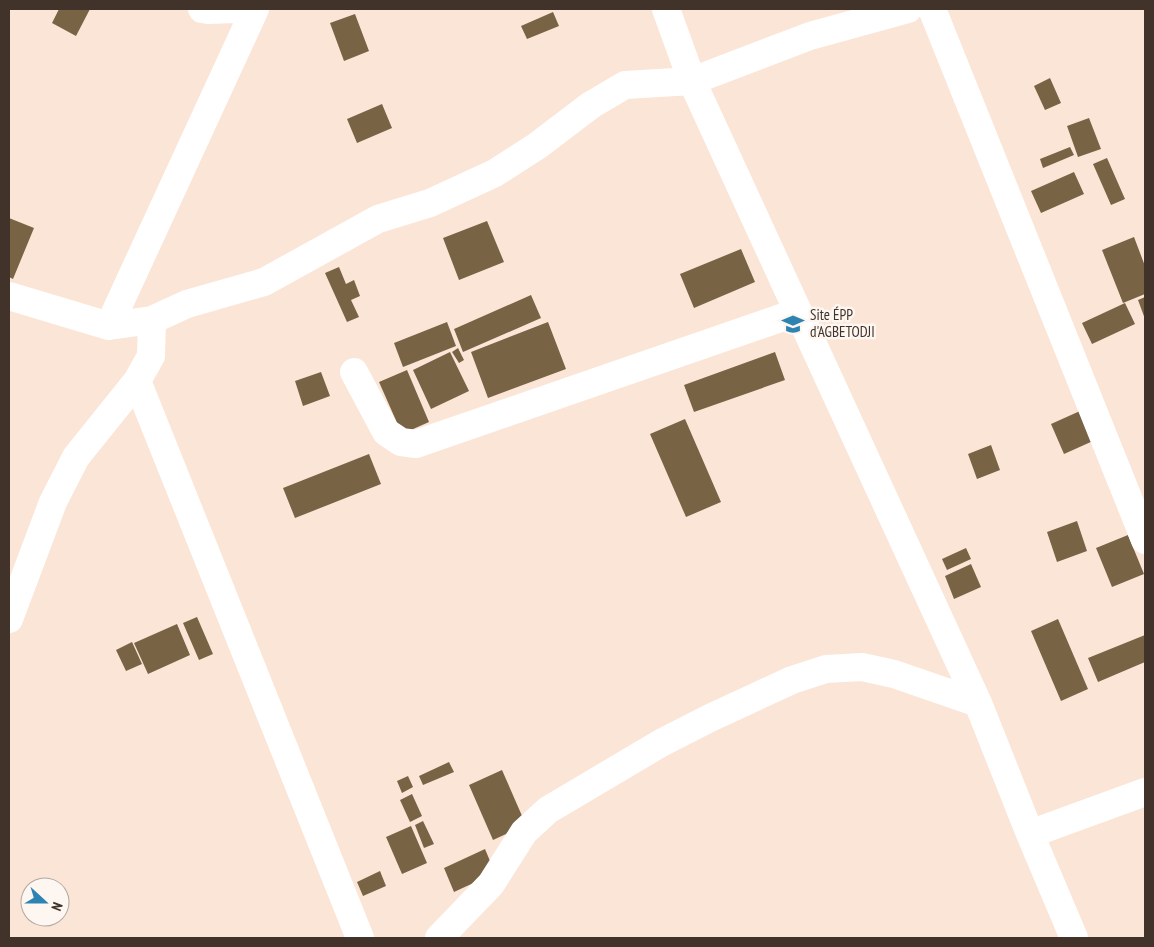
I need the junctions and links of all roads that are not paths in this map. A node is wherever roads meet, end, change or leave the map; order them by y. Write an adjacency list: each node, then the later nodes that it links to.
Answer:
1 (202, 9): 2 (street)
2 (236, 9)
3 (255, 9): 11 (street)
4 (666, 9): 7 (street)
5 (908, 9): 7 (street)
6 (932, 9): 14 (street)
7 (692, 81): 9 (street); 10 (street)
8 (9, 296): 11 (street)
9 (798, 312): 12 (street); 16 (street)
10 (152, 320): 11 (street); 13 (street)
11 (109, 326)
12 (354, 372)
13 (137, 381): 15 (street); 19 (street)
14 (1145, 540)
15 (9, 619)
16 (978, 703): 18 (street); 20 (street)
17 (1145, 792): 18 (street)
18 (1030, 834): 21 (street)
19 (360, 938)
20 (439, 938)
21 (1074, 938)

